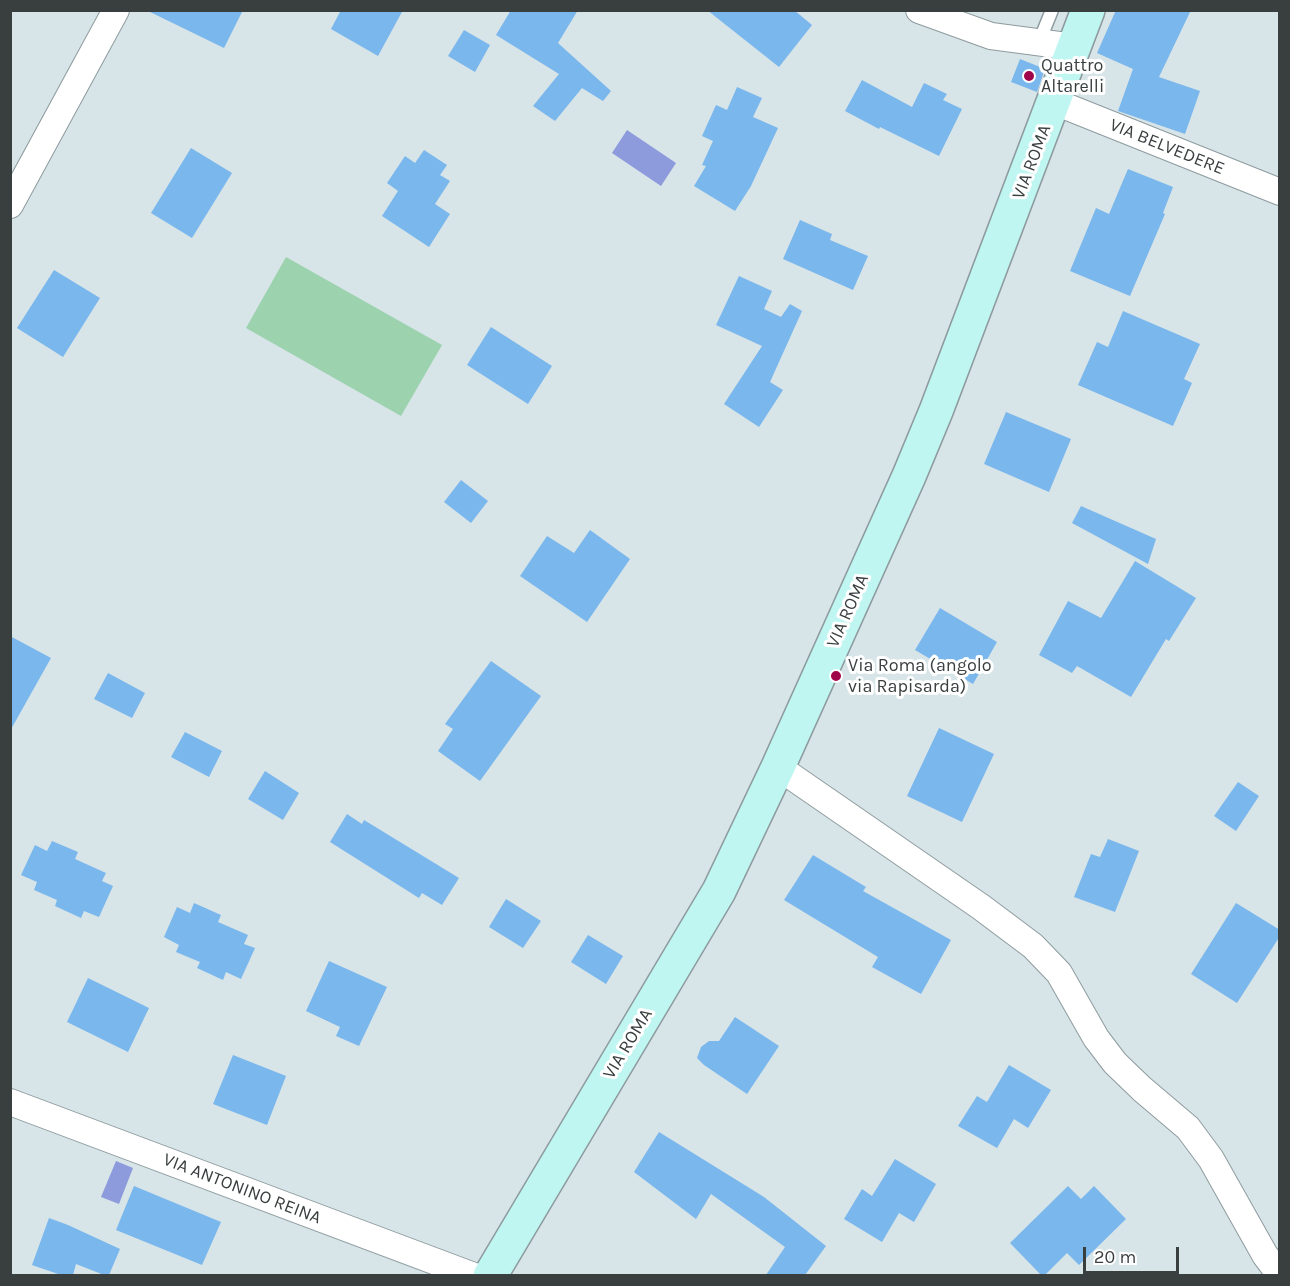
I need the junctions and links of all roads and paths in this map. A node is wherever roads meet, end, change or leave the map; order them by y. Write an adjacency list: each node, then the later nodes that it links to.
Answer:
1 (116, 10): 9 (street)
2 (919, 10): 5 (street)
3 (1052, 10): 5 (lane)
4 (1088, 10): 6 (main road, VIA ROMA)
5 (1039, 42): 6 (street)
6 (1074, 47): 7 (main road, VIA ROMA)
7 (1054, 102): 8 (street, VIA BELVEDERE); 10 (main road, VIA ROMA)
8 (1280, 192)
9 (10, 205)
10 (778, 767): 13 (main road, VIA ROMA); 14 (street)
11 (10, 1102): 12 (street, VIA ANTONINO REINA)
12 (474, 1275)
13 (490, 1275)
14 (1280, 1275)

